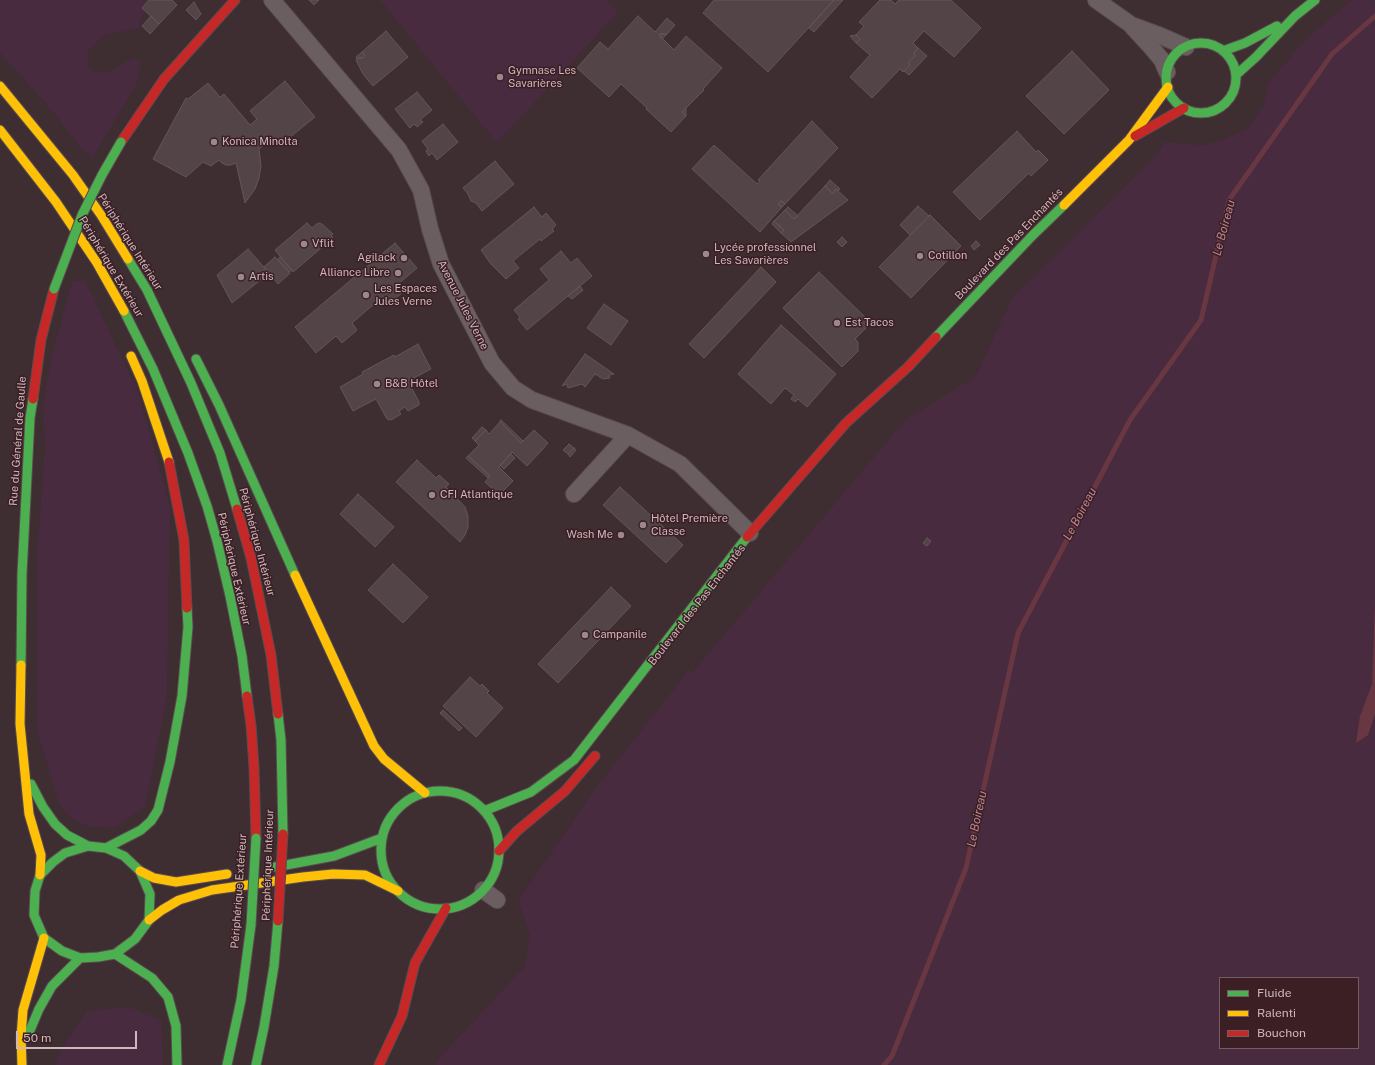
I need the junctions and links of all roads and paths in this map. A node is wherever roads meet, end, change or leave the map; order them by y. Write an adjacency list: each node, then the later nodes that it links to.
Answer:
1 (235, 0): 27 (main road, Rue du Général de Gaulle, bridge)
2 (272, 0): 23 (street, Avenue Jules Verne)
3 (1096, 0): 6 (street)
4 (1315, 0): 5 (main road)
5 (1295, 16): 8 (main road); 9 (main road)
6 (1130, 24): 7 (street); 10 (street)
7 (1186, 47): 8 (main road); 10 (main road)
8 (1223, 51): 9 (main road)
9 (1236, 75): 12 (main road)
10 (1168, 79): 12 (main road); 14 (main road, Boulevard des Pas Enchantés)
11 (0, 86): 15 (main road, Périphérique Intérieur)
12 (1184, 108): 14 (main road, Boulevard des Pas Enchantés)
13 (0, 130): 17 (main road, Périphérique Extérieur)
14 (1129, 140): 21 (main road, Boulevard des Pas Enchantés)
15 (147, 290): 16 (main road); 48 (main road, Périphérique Intérieur, bridge)
16 (164, 303)
17 (124, 312): 18 (main road); 47 (main road, Périphérique Extérieur, bridge)
18 (124, 334)
19 (127, 348): 32 (main road)
20 (191, 350): 28 (main road)
21 (908, 367): 22 (main road, Boulevard des Pas Enchantés); 25 (main road, Boulevard des Pas Enchantés)
22 (875, 409)
23 (628, 435): 24 (street); 25 (street, Avenue Jules Verne)
24 (574, 494)
25 (750, 532): 29 (main road, Boulevard des Pas Enchantés)
26 (602, 747): 33 (main road)
27 (25, 772): 31 (main road, Rue du Général de Gaulle); 35 (main road, Rue du Général de Gaulle)
28 (425, 793): 29 (main road); 30 (main road)
29 (484, 811): 33 (main road)
30 (382, 838): 34 (main road); 37 (main road)
31 (88, 846): 32 (main road); 35 (main road)
32 (106, 848): 34 (main road)
33 (499, 851): 36 (main road)
34 (140, 871): 40 (main road)
35 (40, 875): 41 (main road)
36 (483, 890): 38 (street); 39 (main road)
37 (398, 891): 39 (main road); 40 (main road)
38 (497, 900)
39 (446, 908): 49 (main road)
40 (149, 920): 42 (main road)
41 (44, 938): 43 (main road); 44 (main road)
42 (115, 954): 43 (main road); 46 (main road)
43 (80, 958): 44 (main road)
44 (22, 1051): 45 (main road)
45 (22, 1065)
46 (177, 1065)
47 (227, 1065)
48 (256, 1065)
49 (379, 1065)

